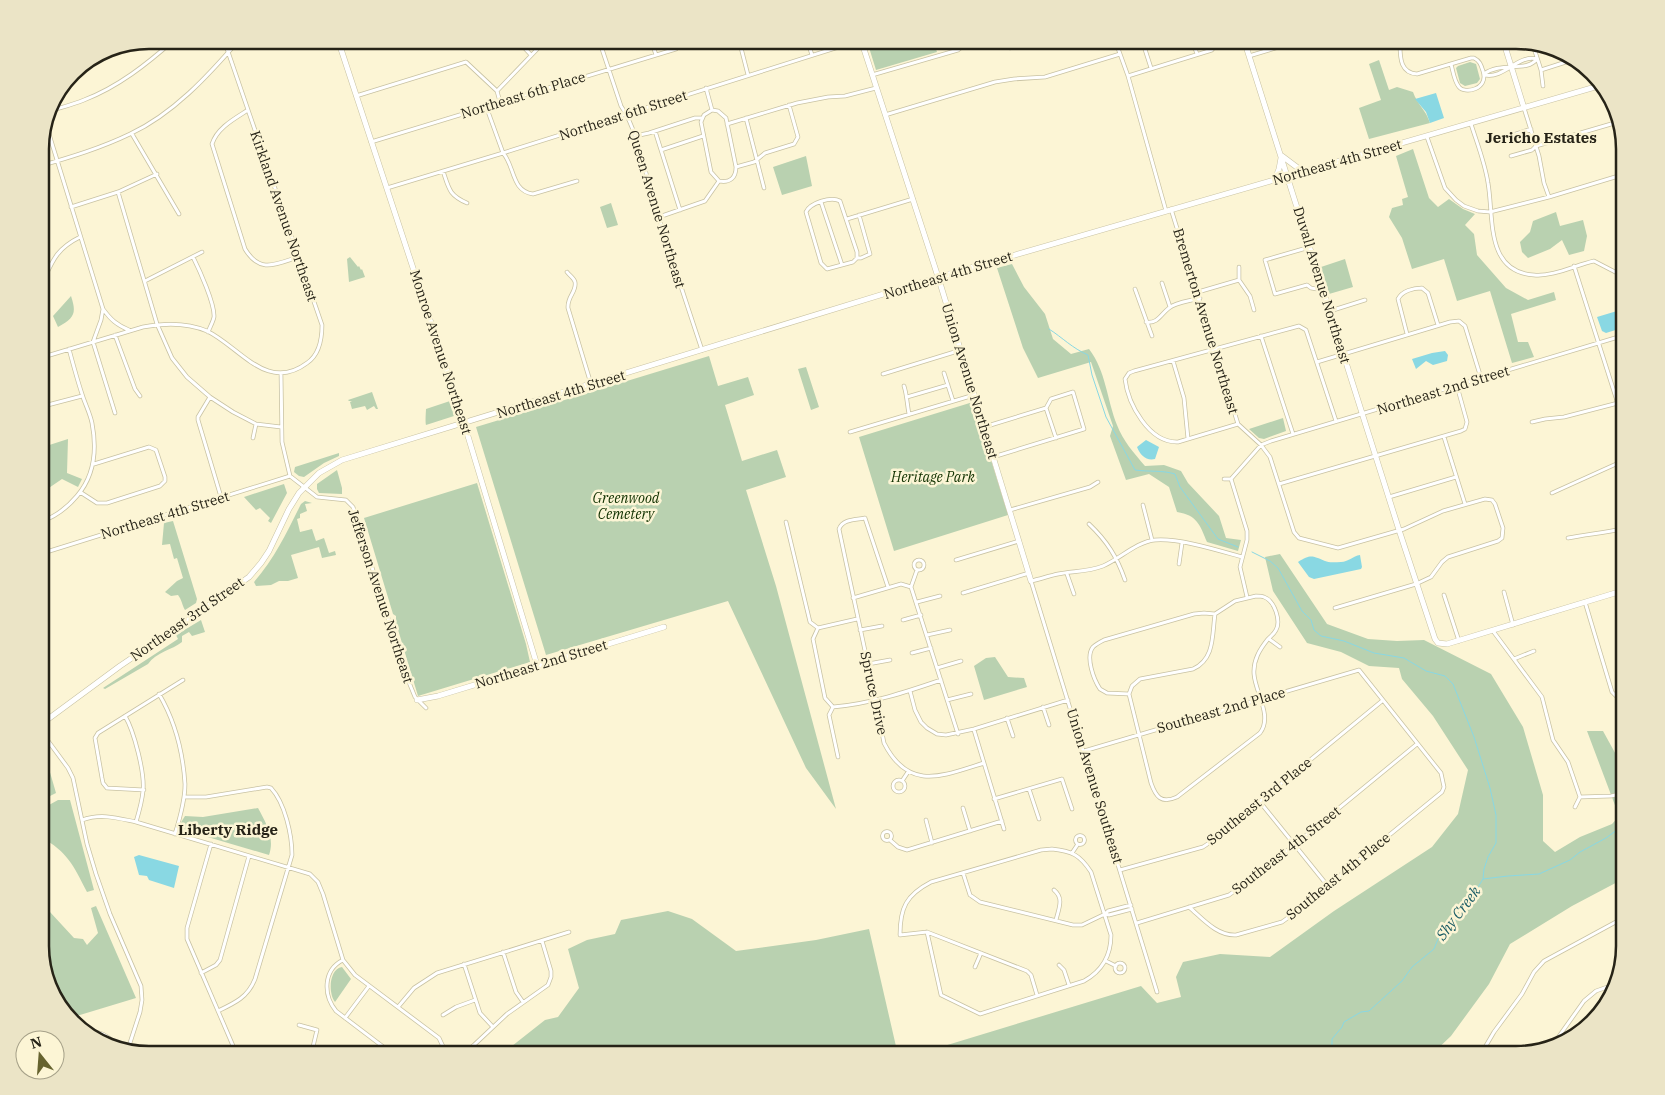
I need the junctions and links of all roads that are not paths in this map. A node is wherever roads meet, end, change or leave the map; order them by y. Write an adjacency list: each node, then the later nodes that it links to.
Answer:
1 (164, 49): 52 (street)
2 (227, 49): 24 (street, Kirkland Avenue Northeast)
3 (231, 49): 24 (street)
4 (341, 49): 47 (street, Monroe Avenue Northeast)
5 (526, 49): 27 (street)
6 (538, 49): 27 (street)
7 (602, 49): 35 (street, Queen Avenue Northeast)
8 (654, 49): 28 (street)
9 (676, 49): 28 (street, Northeast 6th Place)
10 (741, 49): 39 (street)
11 (810, 49): 29 (street)
12 (831, 49): 29 (street, Northeast 6th Street)
13 (863, 49): 40 (street, Union Avenue Northeast)
14 (959, 49): 40 (street)
15 (1119, 49): 25 (street, Bremerton Avenue Northeast)
16 (1145, 49): 36 (street)
17 (1195, 49): 26 (street)
18 (1213, 49): 26 (street)
19 (1247, 49): 30 (street, Duvall Avenue Northeast)
20 (1272, 49): 30 (street)
21 (1400, 49): 33 (street)
22 (1505, 49): 34 (street)
23 (1535, 51): 31 (street)
24 (228, 52): 53 (street, Kirkland Avenue Northeast); 64 (street)
25 (1120, 54): 41 (street, Bremerton Avenue Northeast); 56 (street)
26 (1197, 54): 36 (street)
27 (532, 55): 46 (street)
28 (656, 55): 35 (street, Northeast 6th Place)
29 (812, 55): 39 (street, Northeast 6th Street)
30 (1249, 56): 74 (street, Duvall Avenue Northeast)
31 (1537, 59): 34 (street); 37 (street)
32 (1566, 62): 37 (street)
33 (1451, 64): 38 (street); 38 (street)
34 (1511, 67): 38 (street); 51 (street)
35 (608, 68): 48 (street, Northeast 6th Place); 55 (street, Queen Avenue Northeast)
36 (1151, 68): 41 (street)
37 (1541, 70): 42 (street)
38 (1484, 74)
39 (748, 75): 44 (street, Northeast 6th Street)
40 (872, 75): 45 (street, Union Avenue Northeast)
41 (1128, 76): 97 (street, Bremerton Avenue Northeast)
42 (1543, 86)
43 (1594, 87): 51 (street, Northeast 4th Street)
44 (706, 88): 54 (street); 55 (street, Northeast 6th Street)
45 (876, 88): 49 (street); 56 (street, Union Avenue Northeast)
46 (497, 91): 47 (street); 48 (street)
47 (356, 96): 70 (street, Monroe Avenue Northeast)
48 (500, 102): 50 (street, Northeast 6th Place)
49 (789, 105): 58 (street); 76 (street)
50 (486, 106): 70 (street, Northeast 6th Place); 73 (street)
51 (1524, 108): 61 (street, Northeast 4th Street); 62 (street)
52 (56, 109)
53 (248, 110): 107 (street, Kirkland Avenue Northeast); 107 (street)
54 (712, 110): 57 (street); 60 (street)
55 (627, 114): 65 (street, Queen Avenue Northeast); 73 (street, Northeast 6th Street)
56 (884, 115): 92 (street, Union Avenue Northeast)
57 (702, 118): 63 (street); 66 (street)
58 (746, 118): 60 (street); 76 (street)
59 (1613, 123): 71 (street)
60 (727, 124): 79 (street)
61 (1471, 124): 68 (street, Northeast 4th Street); 98 (street)
62 (1531, 130): 69 (street); 71 (street)
63 (655, 131): 65 (street); 72 (street)
64 (132, 134): 77 (street); 82 (street)
65 (634, 136): 101 (street, Queen Avenue Northeast)
66 (703, 136): 72 (street); 87 (street)
67 (50, 137): 77 (street)
68 (1427, 137): 81 (street, Northeast 4th Street); 98 (street)
69 (1507, 137)
70 (371, 142): 88 (street, Monroe Avenue Northeast)
71 (1536, 146): 75 (street); 91 (street)
72 (661, 150): 96 (street)
73 (503, 153): 80 (street, Northeast 6th Street); 86 (street)
74 (1281, 155): 81 (street); 83 (street, Duvall Avenue Northeast); 85 (street)
75 (1511, 156)
76 (757, 159): 79 (street); 89 (street)
77 (57, 161): 78 (street); 95 (street)
78 (49, 163)
79 (736, 167): 87 (street)
80 (443, 171): 88 (street, Northeast 6th Street); 94 (street)
81 (1302, 171): 83 (street, Northeast 4th Street)
82 (157, 174): 90 (street); 99 (street)
83 (1288, 175): 85 (street, Northeast 4th Street); 104 (street, Duvall Avenue Northeast)
84 (1616, 177): 91 (street)
85 (1275, 179): 97 (street, Northeast 4th Street)
86 (577, 180)
87 (719, 180): 96 (street)
88 (386, 188): 171 (street, Monroe Avenue Northeast)
89 (764, 188)
90 (118, 192): 95 (street); 117 (street)
91 (1549, 197): 98 (street)
92 (912, 199): 100 (street); 115 (street, Union Avenue Northeast)
93 (821, 202): 102 (street); 109 (street); 109 (street)
94 (467, 203)
95 (71, 207): 103 (street)
96 (680, 210): 101 (street)
97 (1169, 210): 115 (street, Northeast 4th Street); 121 (street, Bremerton Avenue Northeast)
98 (1490, 212): 110 (street)
99 (179, 214)
100 (859, 215): 102 (street); 108 (street)
101 (659, 218): 142 (street, Queen Avenue Northeast)
102 (847, 219): 108 (street)
103 (80, 237): 112 (street); 125 (street)
104 (1310, 247): 120 (street, Duvall Avenue Northeast); 120 (street)
105 (202, 252): 106 (street)
106 (193, 257): 117 (street); 132 (street)
107 (298, 257): 148 (street, Kirkland Avenue Northeast)
108 (857, 258): 109 (street)
109 (842, 265)
110 (1574, 266): 114 (street); 139 (street)
111 (1239, 267): 116 (street)
112 (49, 268)
113 (567, 272): 152 (street)
114 (1616, 272)
115 (939, 277): 142 (street, Northeast 4th Street); 143 (street, Union Avenue Northeast)
116 (1239, 280): 121 (street); 126 (street)
117 (145, 281): 129 (street)
118 (1162, 283): 124 (street)
119 (1135, 289): 128 (street)
120 (1324, 290): 127 (street, Duvall Avenue Northeast)
121 (1198, 292): 122 (street, Bremerton Avenue Northeast)
122 (1200, 298): 124 (street); 140 (street, Bremerton Avenue Northeast)
123 (1365, 300): 127 (street)
124 (1170, 307): 128 (street)
125 (103, 309): 131 (street); 138 (street)
126 (1254, 310)
127 (1330, 311): 144 (street, Duvall Avenue Northeast)
128 (1146, 322): 135 (street)
129 (157, 324): 131 (street); 132 (street); 160 (street)
130 (1438, 325): 133 (street); 133 (street); 151 (street)
131 (130, 330): 134 (street)
132 (208, 332): 148 (street)
133 (1407, 334): 144 (street)
134 (115, 335): 138 (street); 158 (street)
135 (1152, 336)
136 (1261, 336): 140 (street); 147 (street); 177 (street)
137 (1616, 338): 139 (street, Northeast 2nd Street)
138 (93, 342): 141 (street); 166 (street)
139 (1599, 343): 151 (street, Northeast 2nd Street); 161 (street)
140 (1216, 348): 146 (street); 173 (street, Bremerton Avenue Northeast)
141 (69, 350): 145 (street); 157 (street)
142 (702, 350): 152 (street, Northeast 4th Street)
143 (961, 350): 150 (street); 156 (street, Union Avenue Northeast)
144 (1343, 353): 147 (street); 168 (street, Duvall Avenue Northeast)
145 (49, 355)
146 (1173, 361): 181 (street); 181 (street)
147 (1317, 362): 169 (street)
148 (281, 372): 174 (street)
149 (944, 373): 153 (street)
150 (883, 374)
151 (1481, 378): 155 (street, Northeast 2nd Street)
152 (591, 384): 171 (street, Northeast 4th Street)
153 (948, 385): 159 (street); 162 (street)
154 (904, 386): 159 (street)
155 (1457, 386): 168 (street, Northeast 2nd Street); 178 (street)
156 (975, 394): 162 (street); 175 (street, Union Avenue Northeast)
157 (82, 396): 163 (street); 185 (street)
158 (140, 396)
159 (907, 396): 167 (street)
160 (210, 397): 172 (street); 196 (street)
161 (1616, 397)
162 (953, 401): 167 (street)
163 (49, 404)
164 (1616, 404): 170 (street)
165 (1046, 408): 175 (street); 180 (street); 180 (street)
166 (115, 412)
167 (910, 414): 176 (street)
168 (1362, 415): 169 (street, Northeast 2nd Street); 183 (street, Duvall Avenue Northeast)
169 (1336, 421): 177 (street, Northeast 2nd Street)
170 (1532, 422)
171 (464, 423): 193 (street, Northeast 4th Street); 256 (street, Monroe Avenue Northeast)
172 (256, 424): 174 (street); 179 (street)
173 (1238, 424): 181 (street); 182 (street, Bremerton Avenue Northeast)
174 (281, 427): 187 (street)
175 (984, 427): 184 (street, Union Avenue Northeast)
176 (850, 432)
177 (1293, 434): 182 (street, Northeast 2nd Street)
178 (1444, 436): 183 (street); 188 (street)
179 (253, 438)
180 (1056, 438): 184 (street)
181 (1188, 439)
182 (1261, 445): 190 (street); 192 (street, Bremerton Avenue Northeast)
183 (1376, 456): 192 (street); 197 (street, Duvall Avenue Northeast)
184 (994, 458): 200 (street, Union Avenue Northeast)
185 (94, 464): 194 (street); 194 (street)
186 (1616, 464): 195 (street)
187 (290, 476): 193 (street, Jefferson Avenue Northeast); 196 (street, Northeast 4th Street)
188 (1456, 477): 197 (street); 198 (street)
189 (1224, 479): 190 (street)
190 (1231, 479): 211 (street)
191 (1098, 482): 200 (street)
192 (1279, 484): 204 (street, Bremerton Avenue Northeast)
193 (304, 487): 267 (street, Jefferson Avenue Northeast); 275 (street, Northeast 3rd Street)
194 (80, 492): 201 (street)
195 (1552, 493)
196 (221, 497): 210 (street, Northeast 4th Street)
197 (1388, 497): 204 (street, Duvall Avenue Northeast)
198 (1465, 504): 204 (street); 220 (street)
199 (1143, 505): 207 (street)
200 (1010, 510): 208 (street, Union Avenue Northeast)
201 (49, 518)
202 (786, 522): 241 (street)
203 (1090, 524): 212 (street)
204 (1399, 530): 220 (street, Duvall Avenue Northeast)
205 (1616, 530): 206 (street)
206 (1568, 538)
207 (1152, 540): 209 (street); 212 (street)
208 (1019, 541): 213 (street); 216 (street, Union Avenue Northeast)
209 (1182, 543): 211 (street); 214 (street)
210 (49, 551)
211 (1242, 557): 229 (street)
212 (1118, 558): 217 (street); 218 (street)
213 (956, 560)
214 (1178, 564)
215 (917, 570): 222 (street)
216 (1029, 573): 219 (street, Union Avenue Northeast); 225 (street)
217 (1067, 574): 219 (street); 226 (street)
218 (1125, 580)
219 (1031, 581): 269 (street, Union Avenue Southeast)
220 (1416, 584): 233 (street); 247 (street, Duvall Avenue Northeast)
221 (888, 587): 222 (street); 230 (street); 230 (street, Spruce Drive)
222 (911, 587): 231 (street)
223 (1504, 592): 238 (street)
224 (1616, 593): 232 (street)
225 (963, 594)
226 (1074, 594)
227 (1444, 595): 247 (street)
228 (940, 596): 231 (street)
229 (1247, 597): 234 (street); 246 (street)
230 (853, 598): 236 (street, Spruce Drive)
231 (917, 602): 235 (street)
232 (1585, 602): 238 (street); 264 (street)
233 (1335, 608)
234 (1215, 614): 263 (street); 263 (street)
235 (921, 615): 237 (street); 245 (street)
236 (857, 619): 241 (street); 242 (street, Spruce Drive)
237 (903, 620)
238 (1513, 624): 244 (street)
239 (664, 626): 256 (street, Northeast 2nd Street)
240 (882, 626): 242 (street)
241 (818, 628): 271 (street)
242 (860, 630): 255 (street, Spruce Drive)
243 (950, 630): 245 (street)
244 (1493, 631): 247 (street); 252 (street)
245 (927, 635): 249 (street)
246 (1269, 639): 248 (street); 266 (street)
247 (1459, 641)
248 (1280, 647)
249 (931, 648): 251 (street); 257 (street)
250 (1534, 651): 252 (street)
251 (912, 654)
252 (1514, 658): 293 (street)
253 (890, 660): 255 (street)
254 (961, 662): 257 (street)
255 (868, 664): 265 (street, Spruce Drive)
256 (537, 665): 267 (street, Northeast 2nd Street)
257 (937, 668): 259 (street)
258 (183, 680): 261 (street)
259 (941, 680): 260 (street); 268 (street)
260 (910, 691): 265 (street); 279 (street)
261 (159, 694): 274 (street); 292 (street)
262 (971, 694): 268 (street)
263 (1129, 694): 280 (street)
264 (1616, 696)
265 (876, 699): 271 (street); 287 (street, Spruce Drive)
266 (1260, 699): 270 (street, Southeast 2nd Place); 280 (street, Southeast 2nd Place); 280 (street)
267 (417, 700): 273 (street, Jefferson Avenue Northeast)
268 (948, 700): 279 (street)
269 (1068, 700): 272 (street); 284 (street, Union Avenue Southeast)
270 (1382, 701): 283 (street); 295 (street, Southeast 3rd Place)
271 (833, 707): 285 (street)
272 (1043, 707): 276 (street); 277 (street)
273 (426, 708)
274 (125, 716): 290 (street); 290 (street)
275 (49, 718)
276 (1007, 718): 278 (street); 281 (street)
277 (1049, 725)
278 (974, 729): 279 (street); 286 (street)
279 (958, 734)
280 (1138, 735): 284 (street, Southeast 2nd Place)
281 (1013, 736)
282 (49, 742): 300 (street)
283 (1417, 744): 311 (street, Southeast 4th Street); 317 (street, Southeast 4th Place)
284 (1084, 751): 315 (street, Union Avenue Southeast)
285 (838, 757)
286 (984, 763): 287 (street); 294 (street)
287 (908, 772): 288 (street)
288 (902, 780)
289 (1029, 789): 294 (street); 298 (street); 299 (street)
290 (144, 790): 303 (street)
291 (1616, 795): 293 (street)
292 (184, 797): 306 (street); 314 (street)
293 (1580, 797): 296 (street)
294 (994, 799): 302 (street)
295 (1260, 802): 311 (street); 315 (street, Southeast 3rd Place)
296 (1575, 807)
297 (962, 808): 305 (street)
298 (1072, 809)
299 (1038, 819)
300 (82, 820): 303 (street); 353 (street)
301 (926, 820): 308 (street)
302 (1002, 821): 304 (street); 305 (street)
303 (136, 822): 306 (street)
304 (1004, 829)
305 (970, 832): 308 (street)
306 (175, 834): 309 (street)
307 (890, 840): 308 (street)
308 (932, 843)
309 (211, 844): 313 (street); 336 (street)
310 (1078, 844): 312 (street)
311 (1294, 845): 317 (street); 320 (street, Southeast 4th Street)
312 (1072, 853): 316 (street); 321 (street)
313 (249, 856): 314 (street); 336 (street)
314 (289, 867): 330 (street); 345 (street)
315 (1120, 870): 319 (street, Union Avenue Southeast)
316 (963, 873): 322 (street); 326 (street)
317 (1327, 885): 320 (street, Southeast 4th Place)
318 (1054, 890): 322 (street)
319 (1131, 907): 321 (street); 324 (street, Union Avenue Southeast)
320 (1189, 907): 324 (street, Southeast 4th Street)
321 (1105, 914): 322 (street); 331 (street)
322 (1056, 920)
323 (1616, 922): 359 (street)
324 (1137, 923): 340 (street, Union Avenue Southeast)
325 (569, 932): 327 (street)
326 (927, 932): 329 (street); 341 (street)
327 (542, 941): 328 (street); 343 (street)
328 (503, 952): 332 (street); 343 (street)
329 (981, 953): 335 (street); 341 (street)
330 (343, 960): 338 (street); 347 (street)
331 (1106, 961): 334 (street); 337 (street)
332 (464, 964): 342 (street); 344 (street)
333 (1059, 965): 337 (street)
334 (1116, 966)
335 (975, 967)
336 (200, 973): 345 (street)
337 (1069, 985): 341 (street)
338 (370, 986): 344 (street); 347 (street)
339 (1608, 987): 351 (street)
340 (1157, 992)
341 (1038, 995)
342 (476, 1000): 346 (street); 349 (street)
343 (523, 1002): 349 (street)
344 (398, 1007): 357 (street)
345 (218, 1011): 354 (street)
346 (443, 1015)
347 (345, 1018): 356 (street)
348 (299, 1026): 355 (street)
349 (493, 1027): 358 (street)
350 (98, 1032): 352 (street)
351 (1558, 1037)
352 (111, 1039)
353 (130, 1044)
354 (233, 1046)
355 (315, 1046)
356 (382, 1046)
357 (444, 1046)
358 (473, 1046)
359 (1486, 1046)

